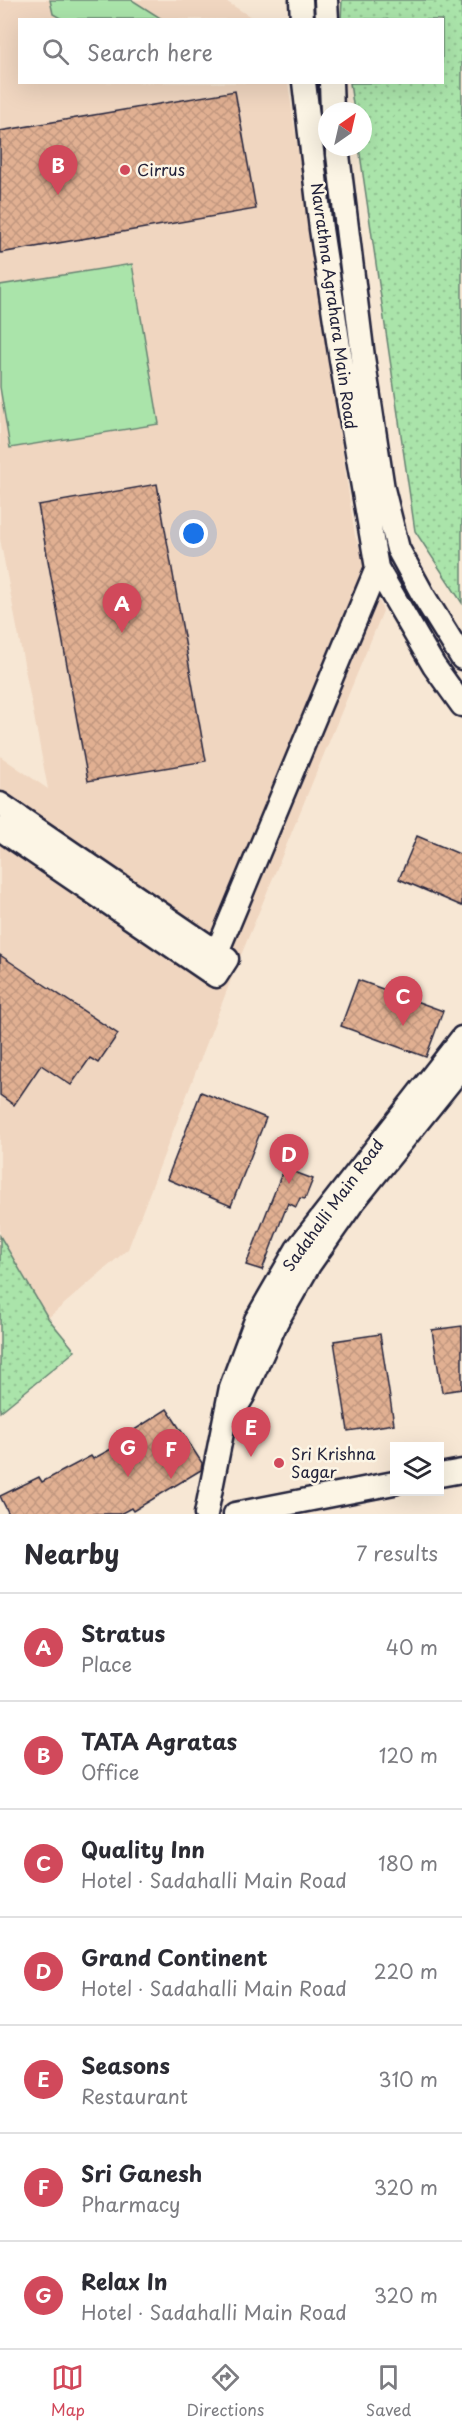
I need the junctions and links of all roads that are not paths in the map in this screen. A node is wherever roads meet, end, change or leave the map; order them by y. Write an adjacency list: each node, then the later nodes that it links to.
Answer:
1 (301, 0): 3 (street)
2 (326, 0): 4 (street)
3 (302, 18)
4 (327, 18)
5 (304, 84): 9 (street, Navrathna Agrahara Main Road)
6 (331, 84): 7 (street)
7 (332, 102)
8 (337, 156): 9 (street, Navrathna Agrahara Main Road)
9 (368, 456): 10 (street, Navrathna Agrahara Main Road); 11 (street, Navrathna Agrahara Main Road)
10 (377, 568): 12 (street, Navrathna Agrahara Main Road); 15 (street)
11 (462, 658)
12 (462, 705)
13 (0, 804): 15 (street)
14 (0, 829): 15 (street)
15 (220, 962)
16 (462, 1038): 18 (street, Sadahalli Main Road)
17 (462, 1067): 18 (street, Sadahalli Main Road)
18 (225, 1424): 22 (street, Sadahalli Main Road)
19 (462, 1471): 20 (street)
20 (444, 1474)
21 (390, 1484): 23 (street)
22 (206, 1514)
23 (235, 1514)

